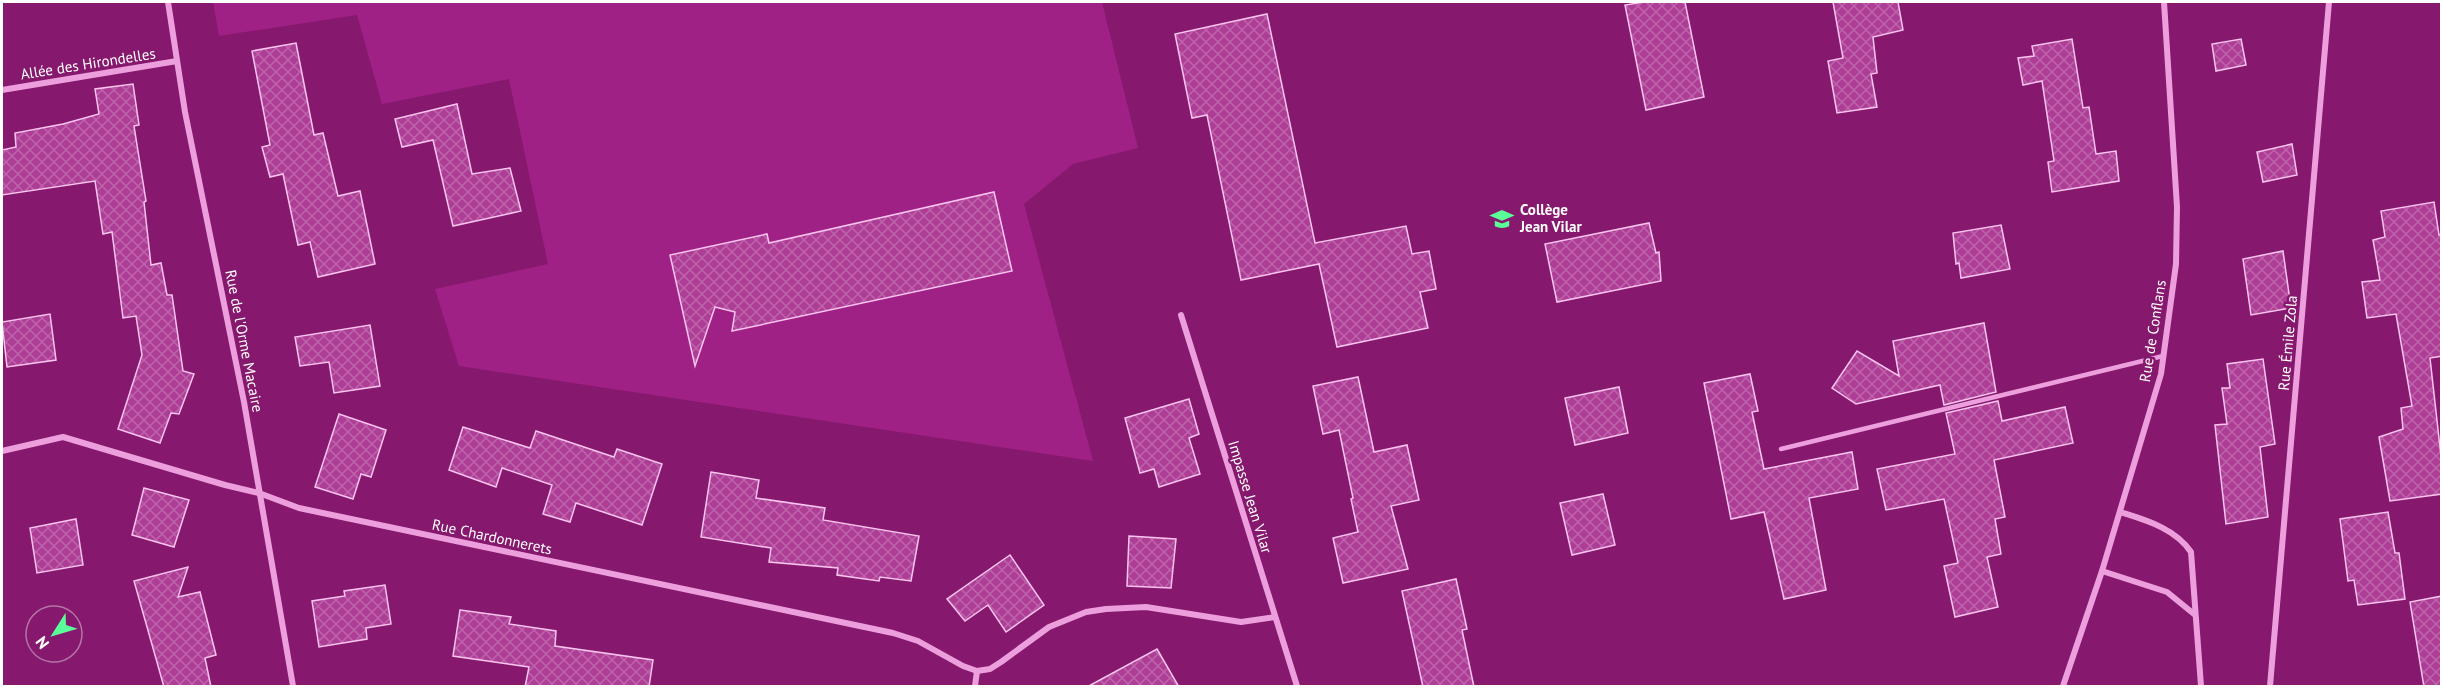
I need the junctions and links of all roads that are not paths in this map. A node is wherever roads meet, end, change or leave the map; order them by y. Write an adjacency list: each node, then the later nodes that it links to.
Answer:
1 (168, 2): 4 (street, Rue de l'Orme Macaire)
2 (2164, 2): 7 (street, Rue de Conflans)
3 (2329, 2): 21 (street, Rue Émile Zola)
4 (177, 61): 5 (street, Allée des Hirondelles); 10 (street, Rue de l'Orme Macaire)
5 (2, 90)
6 (1181, 315): 14 (street, Impasse Jean Vilar)
7 (2163, 356): 8 (lane); 11 (street, Rue de Conflans)
8 (1781, 448)
9 (2, 452): 10 (street, Rue Chardonnerets)
10 (260, 494): 15 (street, Rue Chardonnerets); 16 (street, Rue de l'Orme Macaire)
11 (2120, 512): 12 (street, Rue de Conflans); 13 (street)
12 (2102, 571): 13 (street); 19 (street, Rue de Conflans)
13 (2194, 615): 20 (street)
14 (1275, 617): 15 (street); 18 (street, Impasse Jean Vilar)
15 (977, 671): 17 (street)
16 (293, 687)
17 (975, 687)
18 (1298, 687)
19 (2063, 687)
20 (2201, 687)
21 (2271, 687)

